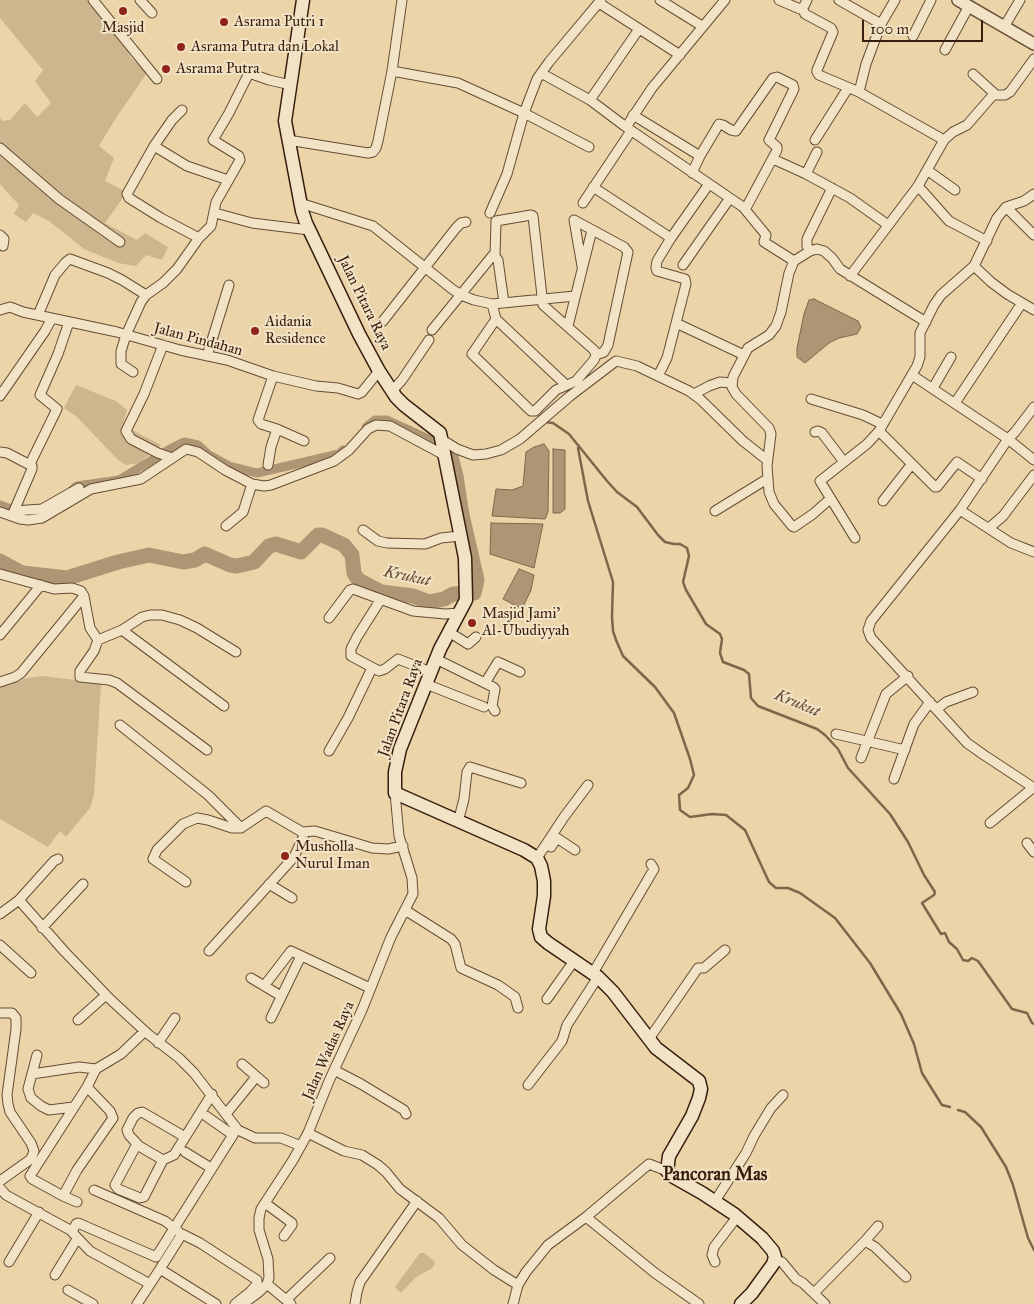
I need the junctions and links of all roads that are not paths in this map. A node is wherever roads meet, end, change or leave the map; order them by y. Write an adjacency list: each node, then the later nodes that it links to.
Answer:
1 (93, 0): 30 (street)
2 (140, 0): 17 (street)
3 (303, 0): 31 (main road, Jalan Pitara Raya)
4 (402, 0): 27 (street)
5 (588, 0): 14 (street)
6 (660, 0): 19 (street)
7 (725, 0): 19 (street)
8 (779, 0): 15 (street)
9 (839, 0): 18 (street)
10 (895, 0): 18 (street)
11 (931, 0): 22 (street)
12 (958, 0): 16 (street)
13 (1020, 0): 20 (street)
14 (599, 3): 21 (street); 28 (street)
15 (805, 4): 32 (street)
16 (969, 6): 20 (street); 24 (street)
17 (152, 13)
18 (882, 24): 33 (street)
19 (702, 26): 25 (street)
20 (1004, 27): 23 (street)
21 (639, 29): 25 (street); 35 (street)
22 (913, 36)
23 (1034, 44)
24 (945, 50)
25 (680, 55): 38 (street)
26 (1034, 59): 34 (street)
27 (392, 71): 37 (street); 40 (street)
28 (541, 73): 35 (street); 37 (street)
29 (974, 74): 34 (street)
30 (157, 79)
31 (291, 85): 40 (main road, Jalan Pitara Raya); 52 (street)
32 (848, 88): 33 (street); 41 (street)
33 (858, 92): 42 (street)
34 (995, 94): 42 (street)
35 (590, 100): 39 (street)
36 (182, 110): 43 (street)
37 (524, 113): 44 (street); 65 (street)
38 (633, 115): 39 (street); 47 (street)
39 (629, 129): 50 (street); 55 (street)
40 (288, 140): 60 (main road, Jalan Pitara Raya)
41 (815, 140)
42 (944, 140): 49 (street)
43 (154, 146): 52 (street); 72 (street)
44 (589, 147)
45 (0, 148): 75 (street)
46 (816, 152): 51 (street)
47 (700, 156): 48 (street); 50 (street)
48 (773, 159): 51 (street); 62 (street)
49 (927, 170): 54 (street); 57 (street)
50 (692, 174): 53 (street)
51 (806, 174): 56 (street)
52 (228, 180): 64 (street)
53 (708, 184): 59 (street); 73 (street)
54 (918, 186): 67 (street); 74 (street)
55 (593, 187): 61 (street); 73 (street)
56 (832, 188): 67 (street); 77 (street)
57 (955, 190)
58 (1034, 194): 63 (street)
59 (730, 198): 62 (street); 80 (street)
60 (300, 202): 68 (main road, Jalan Pitara Raya); 82 (street)
61 (584, 203)
62 (743, 207): 79 (street)
63 (1006, 207): 71 (street); 74 (street)
64 (215, 213): 68 (street); 72 (street)
65 (490, 214)
66 (466, 222): 82 (street)
67 (888, 225): 84 (street)
68 (310, 230): 111 (main road, Jalan Pitara Raya)
69 (592, 230): 83 (street); 83 (street); 107 (street)
70 (0, 235): 76 (street)
71 (1034, 235)
72 (199, 238): 86 (street)
73 (671, 238): 101 (street)
74 (987, 241): 81 (street)
75 (120, 242)
76 (3, 246)
77 (810, 251): 79 (street); 84 (street)
78 (495, 256): 87 (street); 89 (street); 90 (street)
79 (794, 261): 108 (street)
80 (682, 265)
81 (974, 266): 91 (street); 100 (street)
82 (426, 268): 87 (street); 98 (street)
83 (582, 269): 88 (street)
84 (850, 276): 100 (street)
85 (229, 285): 109 (street)
86 (146, 295): 95 (street); 104 (street)
87 (461, 295): 92 (street); 103 (street)
88 (575, 296): 89 (street); 102 (street)
89 (542, 299): 90 (street); 102 (street)
90 (504, 303): 92 (street)
91 (1022, 303): 94 (street); 123 (street)
92 (492, 304): 97 (street)
93 (0, 310): 95 (street, Jalan Pindahan)
94 (1034, 310)
95 (38, 315): 96 (street, Jalan Pindahan)
96 (52, 318): 99 (street, Jalan Pindahan); 121 (street)
97 (496, 319): 117 (street); 117 (street)
98 (383, 321)
99 (69, 322): 104 (street, Jalan Pindahan); 136 (street)
100 (926, 322): 114 (street)
101 (676, 323): 108 (street); 113 (street)
102 (568, 326): 107 (street)
103 (432, 330)
104 (126, 335): 106 (street, Jalan Pindahan); 112 (street)
105 (428, 340): 119 (street)
106 (163, 345): 109 (street, Jalan Pindahan); 132 (street)
107 (596, 355): 117 (street)
108 (744, 355): 116 (street)
109 (207, 356): 115 (street, Jalan Pindahan)
110 (951, 357): 118 (street)
111 (379, 370): 115 (street, Jalan Pindahan); 119 (main road, Jalan Pitara Raya)
112 (133, 372)
113 (657, 375): 120 (street); 130 (street)
114 (912, 375): 118 (street); 125 (street)
115 (272, 376): 126 (street)
116 (731, 383): 120 (street); 133 (street)
117 (566, 385)
118 (934, 388): 123 (street)
119 (392, 390): 130 (main road, Jalan Pitara Raya)
120 (694, 394): 133 (street)
121 (0, 396)
122 (811, 399): 125 (street)
123 (955, 403): 128 (street)
124 (1034, 406): 128 (street)
125 (880, 428): 135 (street); 137 (street)
126 (277, 429): 129 (street); 138 (street)
127 (815, 432): 135 (street)
128 (1008, 439): 134 (street); 141 (street)
129 (304, 441)
130 (442, 447): 142 (street); 152 (main road, Jalan Pitara Raya)
131 (0, 452): 136 (street)
132 (171, 458): 142 (street); 148 (street)
133 (768, 460): 140 (street)
134 (1034, 460)
135 (844, 462): 144 (street)
136 (30, 464): 143 (street)
137 (912, 465): 141 (street); 145 (street)
138 (268, 466)
139 (1034, 474): 150 (street)
140 (767, 479): 144 (street); 146 (street)
141 (982, 479): 147 (street)
142 (252, 484): 149 (street)
143 (80, 488)
144 (830, 499): 153 (street)
145 (883, 501)
146 (715, 510)
147 (960, 510): 150 (street); 170 (street)
148 (0, 512)
149 (226, 526)
150 (989, 528): 154 (street)
151 (363, 530): 152 (street)
152 (460, 536): 159 (main road, Jalan Pitara Raya)
153 (855, 538)
154 (1034, 552)
155 (0, 574): 156 (street)
156 (40, 585): 157 (street); 163 (street)
157 (84, 596): 165 (street); 172 (street)
158 (381, 600): 159 (street); 160 (street); 168 (street)
159 (460, 612): 162 (main road, Jalan Pitara Raya)
160 (329, 618)
161 (122, 630): 165 (street); 166 (street); 175 (street)
162 (449, 632): 164 (street); 167 (main road, Jalan Pitara Raya)
163 (0, 635)
164 (476, 637)
165 (98, 640): 182 (street)
166 (236, 652)
167 (436, 659): 171 (main road, Jalan Pitara Raya); 173 (street)
168 (372, 668): 171 (street); 184 (street)
169 (520, 672): 173 (street)
170 (908, 676): 176 (street); 181 (street)
171 (428, 678): 177 (street); 190 (main road, Jalan Pitara Raya)
172 (0, 682)
173 (485, 683): 178 (street)
174 (973, 692): 176 (street)
175 (224, 706)
176 (933, 706): 183 (street); 189 (street)
177 (484, 707)
178 (495, 711)
179 (120, 725): 193 (street)
180 (836, 734): 181 (street)
181 (867, 741): 183 (street); 185 (street)
182 (207, 750)
183 (905, 750): 186 (street)
184 (329, 751)
185 (861, 758)
186 (894, 779)
187 (521, 783): 191 (street)
188 (588, 785): 200 (street)
189 (1034, 788): 192 (street)
190 (395, 793): 191 (main road); 196 (street, Jalan Wadas Raya)
191 (458, 822): 200 (main road)
192 (990, 823)
193 (241, 828): 194 (street); 202 (street)
194 (305, 833): 196 (street); 204 (street)
195 (1027, 843): 198 (street)
196 (403, 846): 207 (street, Jalan Wadas Raya)
197 (576, 850): 200 (street)
198 (1034, 852)
199 (58, 859): 206 (street)
200 (538, 861): 214 (main road)
201 (651, 864): 216 (street)
202 (186, 882)
203 (82, 884): 209 (street)
204 (269, 884): 205 (street); 212 (street)
205 (292, 898)
206 (19, 900): 208 (street); 209 (street)
207 (405, 910): 219 (street, Jalan Wadas Raya); 223 (street)
208 (0, 914)
209 (42, 928): 220 (street)
210 (0, 945): 215 (street)
211 (725, 950): 229 (street)
212 (209, 951)
213 (301, 956): 218 (street); 219 (street); 221 (street)
214 (574, 961): 216 (main road); 222 (street)
215 (32, 973)
216 (595, 975): 229 (main road); 238 (street)
217 (251, 978): 218 (street)
218 (264, 986): 221 (street)
219 (370, 988): 234 (street, Jalan Wadas Raya)
220 (106, 995): 227 (street); 228 (street)
221 (281, 996): 226 (street)
222 (547, 999)
223 (518, 1008)
224 (0, 1012): 254 (street)
225 (175, 1018): 230 (street)
226 (271, 1018)
227 (78, 1020)
228 (145, 1031): 230 (street); 233 (street)
229 (649, 1039): 253 (main road)
230 (158, 1043): 240 (street)
231 (37, 1055): 235 (street)
232 (242, 1064): 236 (street)
233 (96, 1069): 235 (street); 239 (street)
234 (334, 1070): 244 (street); 246 (street, Jalan Wadas Raya)
235 (32, 1074): 242 (street)
236 (256, 1077): 237 (street); 243 (street)
237 (264, 1083)
238 (528, 1085)
239 (87, 1087): 242 (street); 257 (street)
240 (212, 1094): 243 (street); 247 (street)
241 (783, 1095): 259 (street)
242 (74, 1107): 257 (street)
243 (226, 1114): 249 (street)
244 (406, 1114)
245 (206, 1116): 252 (street)
246 (308, 1133): 249 (street, Jalan Wadas Raya); 258 (street)
247 (185, 1137): 248 (street); 251 (street)
248 (137, 1144): 251 (street); 251 (street)
249 (301, 1146): 261 (street, Jalan Wadas Raya)
250 (185, 1152): 252 (street)
251 (163, 1160)
252 (211, 1168): 266 (street)
253 (667, 1169): 259 (main road); 263 (street)
254 (0, 1181)
255 (0, 1188): 262 (street)
256 (94, 1190): 266 (street)
257 (63, 1196): 260 (street)
258 (417, 1201): 280 (street); 289 (street)
259 (715, 1201): 264 (main road)
260 (77, 1202)
261 (265, 1203): 269 (street); 279 (street, Jalan Wadas Raya)
262 (39, 1212): 268 (street); 273 (street)
263 (586, 1217): 280 (street); 291 (street)
264 (737, 1217): 272 (main road); 274 (street)
265 (878, 1226): 270 (street)
266 (174, 1227): 267 (street); 268 (street)
267 (182, 1234): 275 (street); 287 (street)
268 (74, 1235): 276 (street); 278 (street)
269 (284, 1236)
270 (865, 1241): 277 (street); 282 (street)
271 (330, 1258): 283 (street)
272 (774, 1260): 282 (street); 292 (main road)
273 (9, 1262)
274 (715, 1262)
275 (160, 1270): 278 (street); 286 (street)
276 (55, 1275)
277 (906, 1277)
278 (150, 1284): 285 (street)
279 (267, 1284): 283 (street); 288 (street)
280 (518, 1284): 290 (street)
281 (68, 1290): 284 (street)
282 (814, 1293): 293 (street)
283 (289, 1302)
284 (93, 1304)
285 (137, 1304)
286 (216, 1304)
287 (235, 1304)
288 (243, 1304)
289 (355, 1304)
290 (513, 1304)
291 (698, 1304)
292 (741, 1304)
293 (825, 1304)

